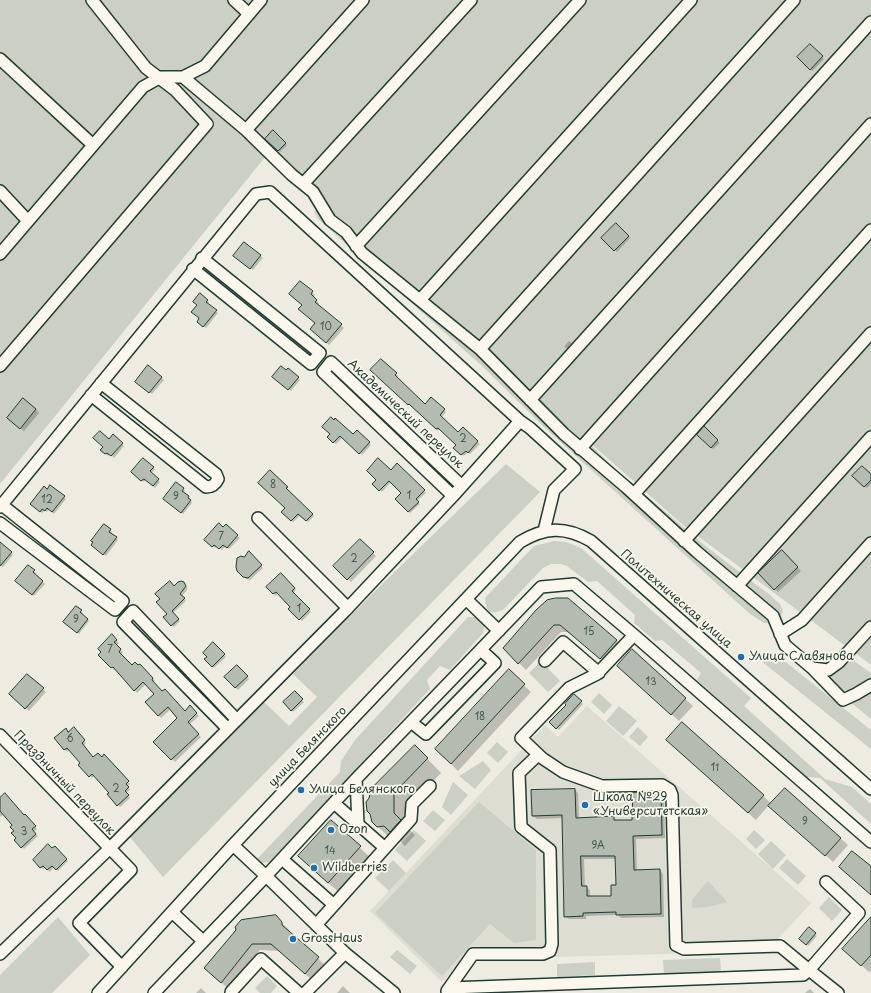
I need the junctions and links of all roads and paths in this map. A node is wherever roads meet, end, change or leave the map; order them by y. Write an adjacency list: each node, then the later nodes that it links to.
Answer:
1 (92, 0): 13 (street)
2 (234, 0): 9 (street)
3 (261, 0): 9 (street)
4 (363, 0): 15 (street)
5 (471, 0): 17 (street)
6 (580, 0): 21 (street)
7 (691, 0): 25 (street)
8 (794, 0): 27 (street)
9 (248, 14): 12 (street)
10 (871, 22): 31 (street)
11 (0, 59): 16 (street)
12 (183, 77): 13 (street); 15 (street)
13 (158, 79): 16 (street); 28 (street)
14 (871, 124): 34 (street)
15 (246, 130): 17 (street)
16 (94, 145): 19 (street)
17 (304, 184): 21 (street)
18 (0, 191): 19 (street)
19 (28, 221): 22 (street)
20 (871, 230): 36 (street)
21 (356, 246): 25 (street)
22 (0, 254)
23 (202, 258): 24 (street); 24 (street); 32 (street)
24 (193, 269): 29 (street)
25 (420, 300): 27 (street)
26 (871, 333): 42 (street)
27 (480, 349): 31 (street)
28 (0, 366)
29 (101, 383): 30 (street); 30 (street)
30 (91, 395): 38 (street)
31 (530, 400): 34 (street)
32 (520, 420): 35 (street); 41 (street)
33 (871, 437): 44 (street)
34 (580, 449): 36 (street)
35 (462, 486): 37 (street); 37 (street, Академический переулок)
36 (634, 494): 42 (street)
37 (453, 496): 46 (street)
38 (1, 506): 40 (street)
39 (258, 518): 46 (street)
40 (0, 523)
41 (544, 531): 45 (street, улица Белянского); 63 (street, Политехническая улица)
42 (684, 541): 44 (street)
43 (871, 543): 49 (street)
44 (737, 586): 49 (street)
45 (466, 599): 48 (street); 67 (street, улица Белянского)
46 (348, 608): 56 (street)
47 (871, 627): 53 (street)
48 (499, 631): 50 (street); 51 (street)
49 (780, 634): 53 (street)
50 (634, 635): 54 (street); 66 (street)
51 (481, 650): 57 (street); 57 (street)
52 (545, 661): 54 (street)
53 (812, 668): 55 (street)
54 (599, 673): 60 (street)
55 (871, 685)
56 (237, 720): 58 (street); 58 (street)
57 (411, 722): 61 (street)
58 (228, 729): 69 (street)
59 (0, 735): 69 (street, Праздничный переулок)
60 (538, 755): 80 (street); 81 (street)
61 (356, 779): 64 (street); 65 (street)
62 (430, 786): 68 (street)
63 (871, 790)
64 (334, 803): 65 (street); 70 (street)
65 (358, 824): 68 (street)
66 (871, 842)
67 (233, 845): 71 (street); 74 (street, улица Белянского)
68 (385, 848): 73 (street)
69 (109, 849): 78 (street); 79 (street, Праздничный переулок)
70 (282, 859): 71 (street); 73 (street)
71 (266, 876): 75 (street); 76 (street)
72 (826, 882): 80 (street)
73 (334, 905): 75 (street)
74 (172, 912): 76 (street); 79 (street, улица Белянского)
75 (316, 925): 77 (street)
76 (203, 941): 84 (street)
77 (345, 953): 86 (street); 87 (street)
78 (0, 954)
79 (122, 967): 83 (street, улица Белянского)
80 (809, 970): 81 (street); 88 (street)
81 (448, 990)
82 (231, 992): 85 (street)
83 (98, 993)
84 (154, 993)
85 (299, 993)
86 (305, 993)
87 (394, 993)
88 (838, 993)

